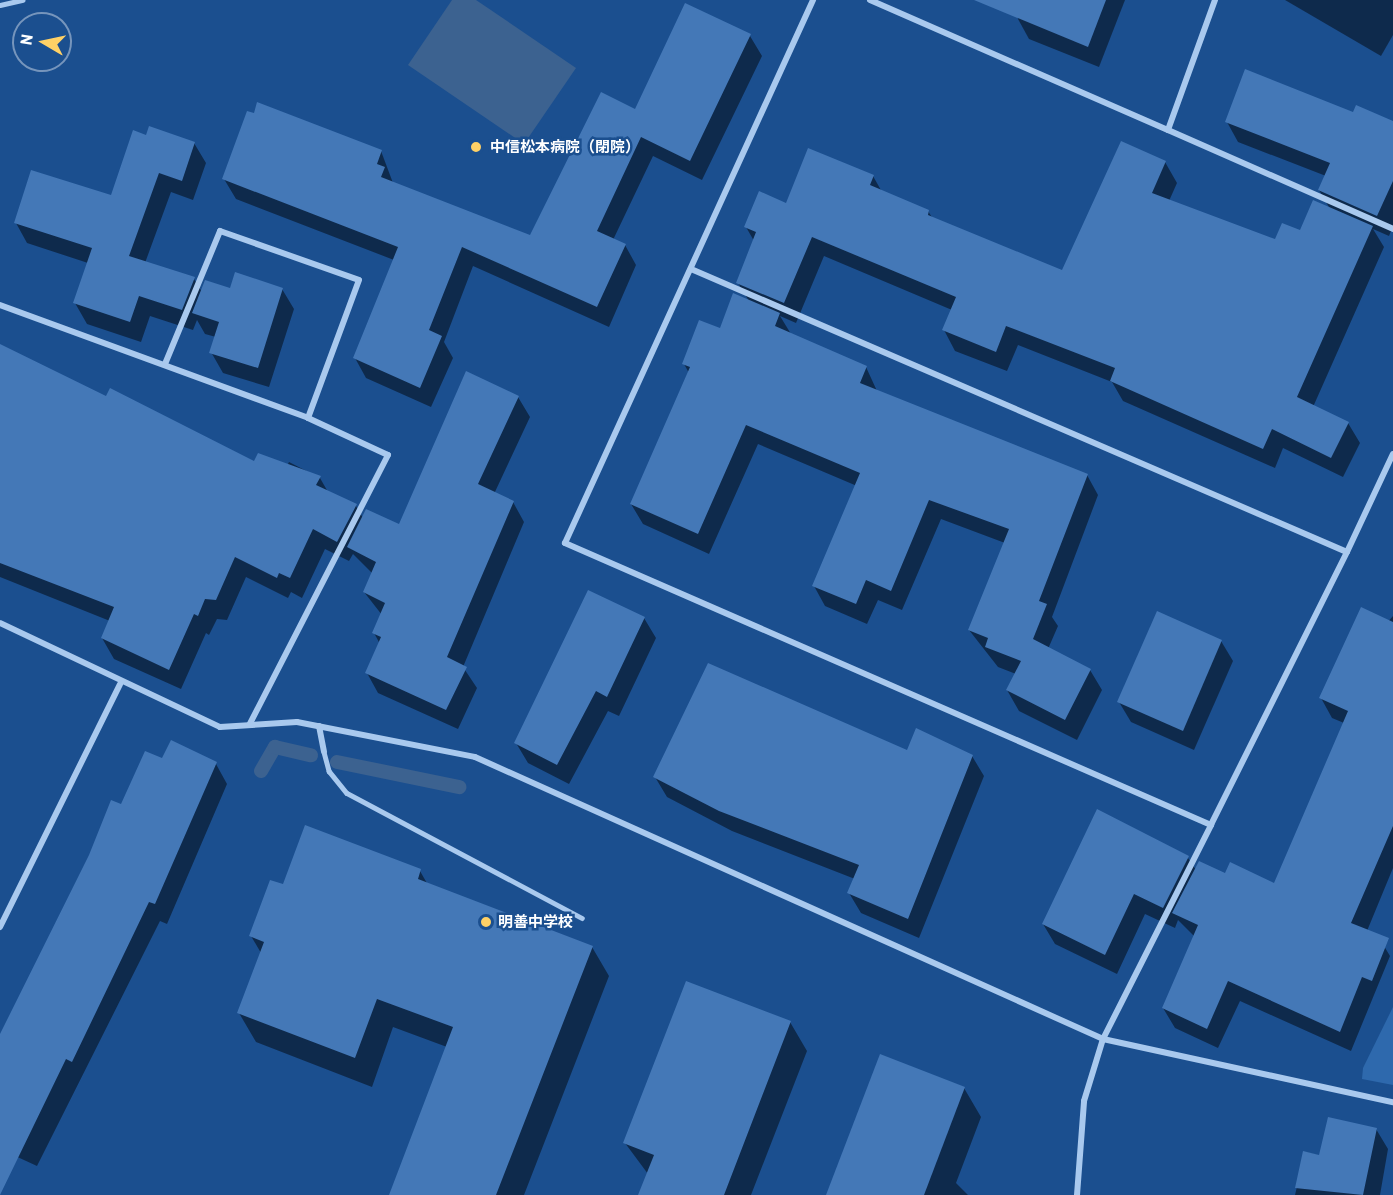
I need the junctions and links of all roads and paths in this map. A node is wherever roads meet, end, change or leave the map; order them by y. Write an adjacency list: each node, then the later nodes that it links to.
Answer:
1 (22, 0): 5 (lane)
2 (813, 0): 8 (street)
3 (870, 0): 6 (street)
4 (1215, 0): 6 (street)
5 (0, 5)
6 (1168, 130): 7 (street)
7 (1393, 230)
8 (692, 269): 13 (street); 19 (street)
9 (0, 305): 10 (street)
10 (165, 364): 11 (street); 11 (street)
11 (308, 418): 16 (street)
12 (1393, 454): 13 (street)
13 (1347, 552): 19 (street)
14 (0, 623): 15 (street)
15 (120, 684): 16 (street); 21 (street)
16 (250, 724): 17 (street)
17 (319, 726): 18 (street); 22 (street)
18 (324, 752): 20 (lane)
19 (1210, 825): 22 (street)
20 (582, 918)
21 (0, 927)
22 (1103, 1039): 23 (street); 24 (street)
23 (1393, 1102)
24 (1077, 1195)

